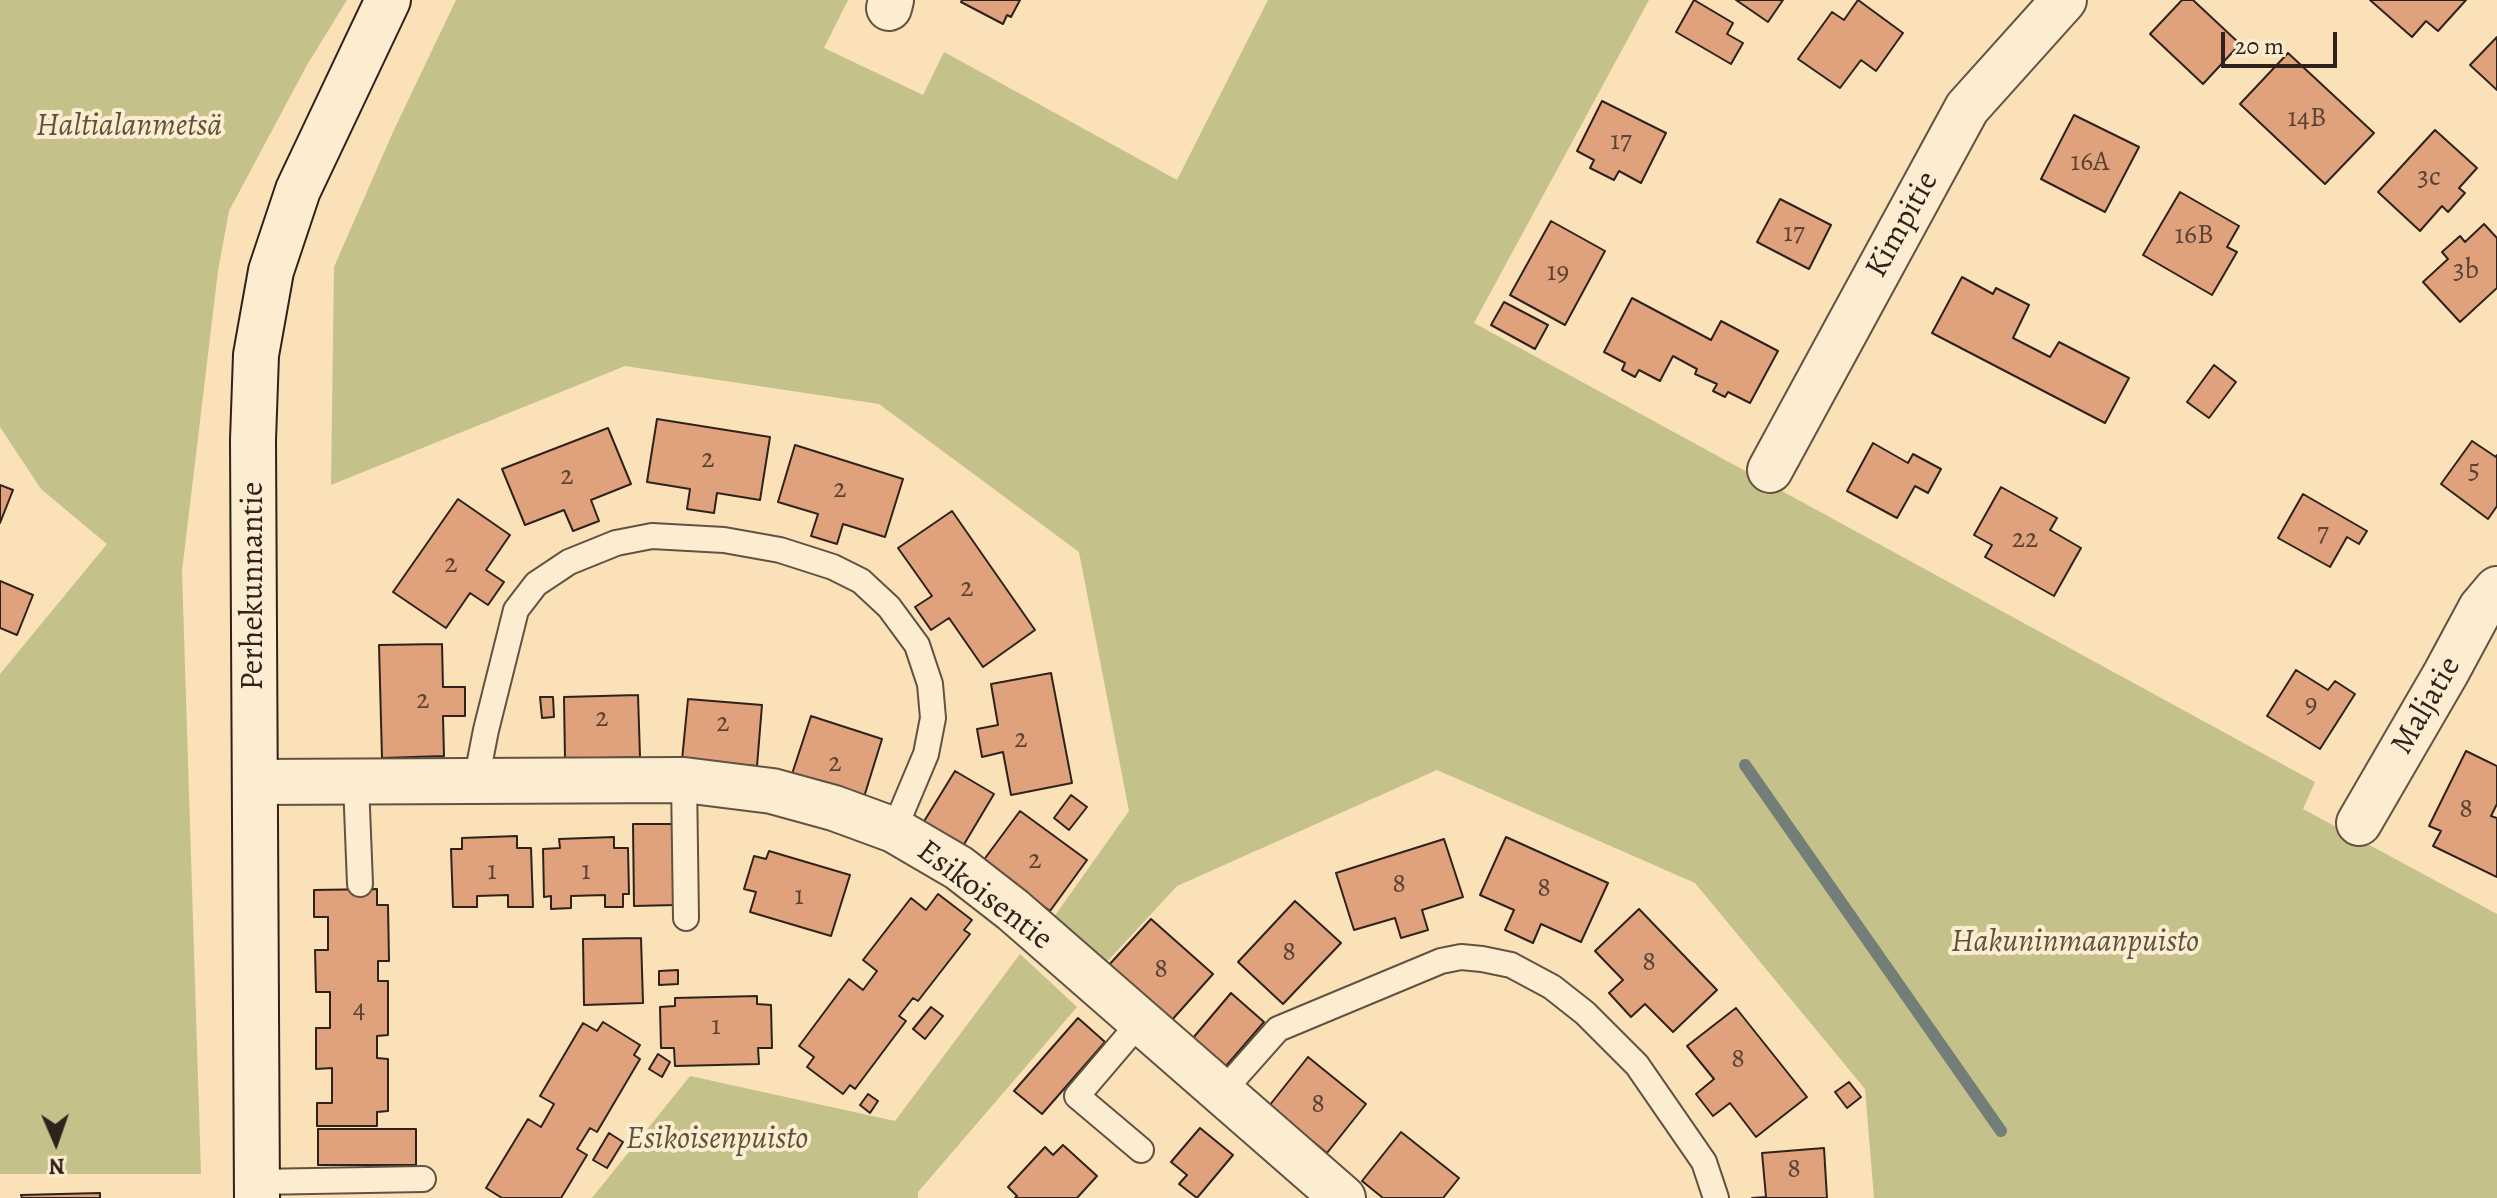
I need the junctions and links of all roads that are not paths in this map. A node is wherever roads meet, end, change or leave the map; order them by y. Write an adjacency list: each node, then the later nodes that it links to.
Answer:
1 (388, 0): 7 (street, Perhekunnantie)
2 (2064, 0): 3 (street, Kimpitie)
3 (1770, 470)
4 (2497, 589): 9 (street, Maljatie)
5 (684, 780): 6 (street, Esikoisentie); 10 (street, Esikoisentie); 12 (lane)
6 (476, 781): 8 (street, Esikoisentie); 10 (lane)
7 (255, 782): 8 (street, Esikoisentie); 17 (street, Perhekunnantie)
8 (356, 783): 11 (lane)
9 (2359, 823)
10 (894, 830): 13 (street, Esikoisentie)
11 (360, 884)
12 (686, 918)
13 (1141, 1021): 14 (street, Esikoisentie); 15 (lane)
14 (1223, 1091): 18 (street, Esikoisentie); 19 (lane)
15 (1141, 1150)
16 (423, 1179): 17 (lane)
17 (257, 1190)
18 (1343, 1198)
19 (1716, 1198)

